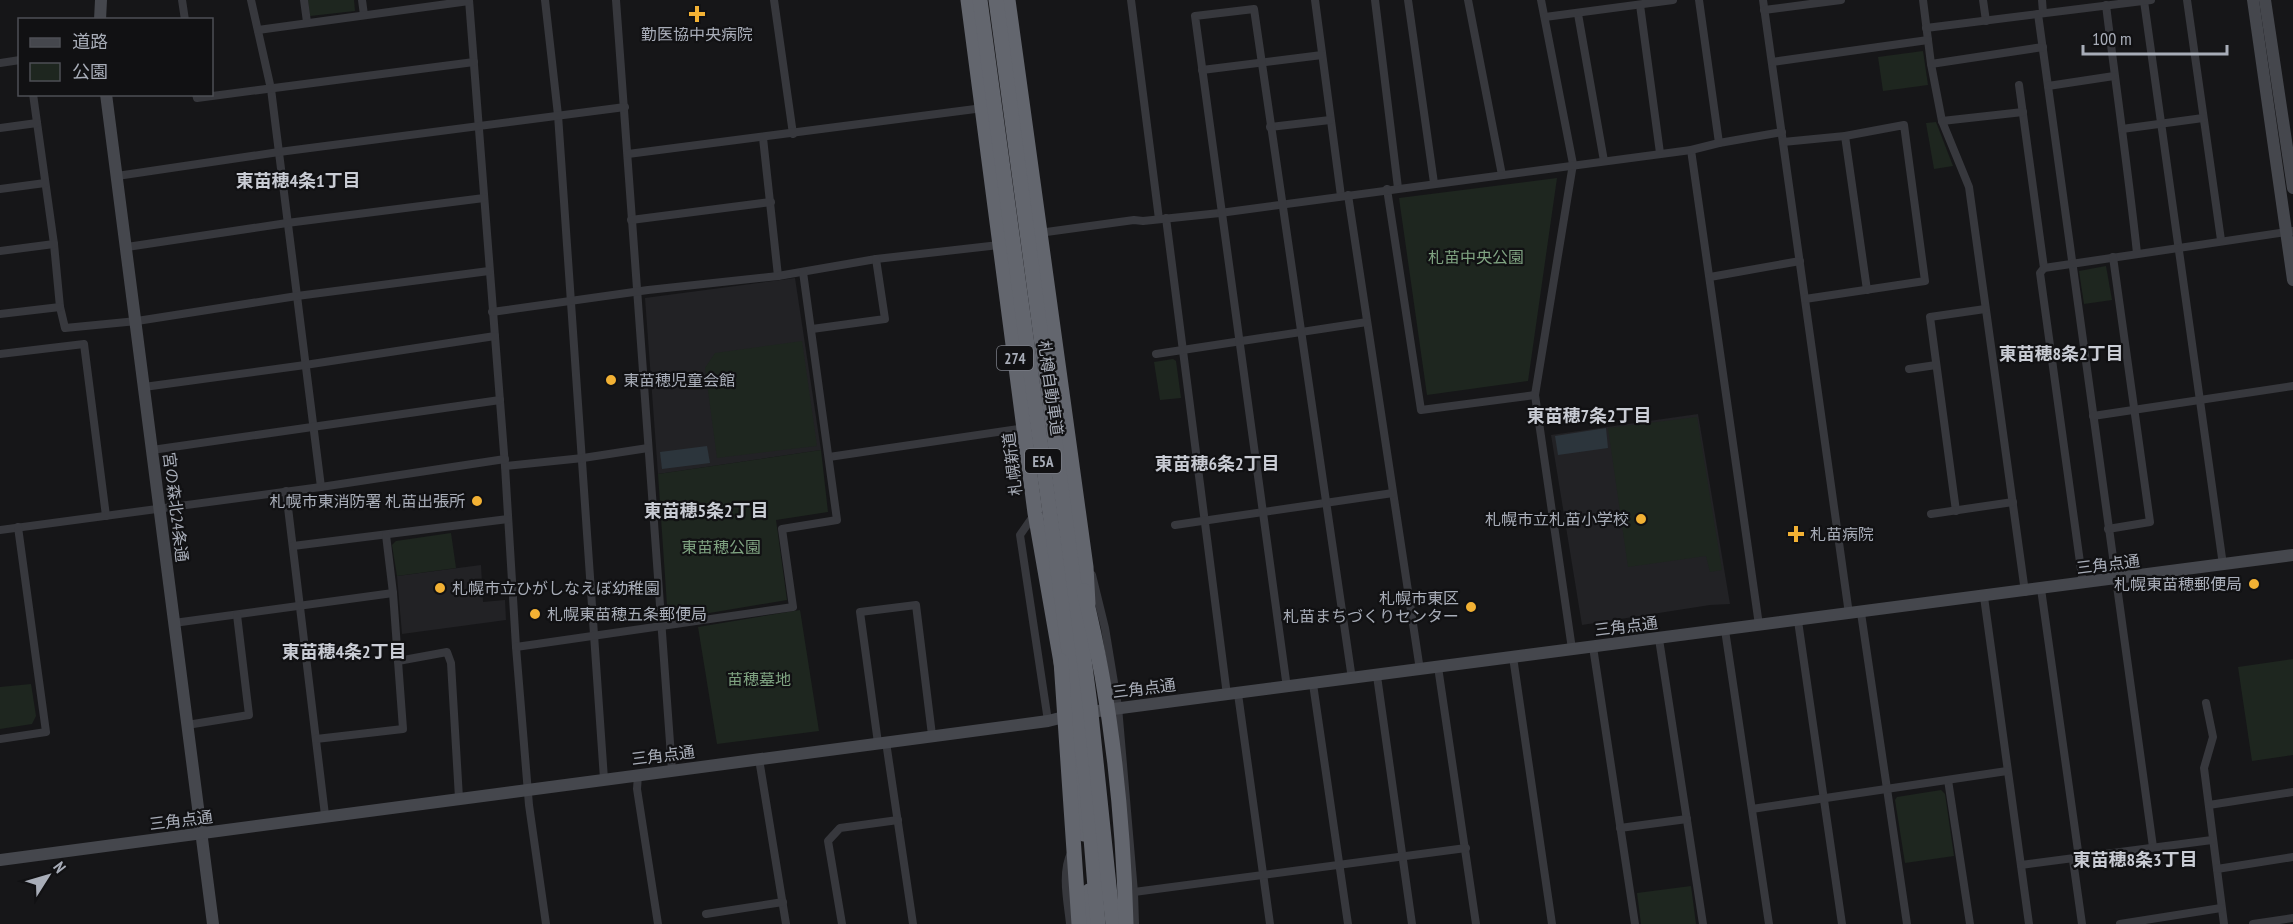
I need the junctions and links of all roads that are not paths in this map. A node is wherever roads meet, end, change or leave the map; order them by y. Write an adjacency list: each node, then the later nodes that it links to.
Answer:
1 (101, 0): 39 (street)
2 (182, 0): 40 (street)
3 (251, 0): 44 (street)
4 (304, 0): 42 (street)
5 (362, 0): 37 (street)
6 (545, 0): 67 (street)
7 (616, 0): 64 (street)
8 (774, 0): 78 (street)
9 (968, 0): 65 (highway, 札幌新道 / 274)
10 (980, 0): 179 (highway, 札樽自動車道 / E5A, bridge)
11 (996, 0): 177 (highway, 札樽自動車道 / E5A, bridge)
12 (1008, 0): 106 (highway, 274)
13 (1131, 0): 102 (street)
14 (1315, 0): 47 (street)
15 (1375, 0): 93 (street)
16 (1408, 0): 92 (street)
17 (1468, 0): 89 (street)
18 (1541, 0): 38 (street)
19 (1673, 0): 32 (street)
20 (1698, 0): 81 (street)
21 (1763, 0): 34 (street)
22 (1841, 0): 34 (street)
23 (1923, 0): 43 (street)
24 (1983, 0): 41 (street)
25 (2042, 0): 35 (street)
26 (2187, 0): 68 (street)
27 (2253, 0): 105 (street)
28 (2265, 0): 94 (street)
29 (469, 1): 31 (street); 49 (street)
30 (2147, 1): 33 (street); 72 (street)
31 (420, 4): 37 (street)
32 (1640, 5): 36 (street); 85 (street)
33 (2106, 5): 35 (street); 55 (street)
34 (1764, 10): 50 (street)
35 (2041, 13): 41 (street); 46 (street)
36 (1578, 14): 38 (street); 87 (street)
37 (364, 15): 42 (street)
38 (1545, 17): 88 (street)
39 (100, 18)
40 (184, 18)
41 (1986, 21): 43 (street)
42 (307, 22): 44 (street)
43 (1926, 28): 45 (street)
44 (258, 30): 58 (street)
45 (1928, 40): 50 (street); 53 (street)
46 (2043, 47): 53 (street); 57 (street)
47 (1322, 55): 52 (street); 69 (street)
48 (18, 60): 51 (street)
49 (474, 62): 58 (street); 73 (street)
50 (1772, 62): 77 (street)
51 (0, 63)
52 (1262, 63): 54 (street); 54 (street); 74 (street)
53 (1931, 64): 70 (street)
54 (1202, 70): 101 (street)
55 (2114, 76): 57 (street); 76 (street)
56 (2019, 85): 66 (street)
57 (2048, 86): 117 (street)
58 (271, 89): 62 (street); 84 (street)
59 (33, 96): 71 (street)
60 (106, 96): 90 (street, 宮の森北24条通)
61 (196, 96): 63 (street)
62 (213, 96)
63 (213, 96)
64 (625, 107): 67 (street); 86 (street)
65 (983, 108): 78 (street); 109 (highway, 札幌新道 / 274)
66 (2023, 112): 70 (street); 118 (street)
67 (558, 116): 73 (street); 128 (street)
68 (2203, 118): 72 (street); 107 (street)
69 (1330, 120): 74 (street); 97 (street)
70 (1942, 122): 130 (street)
71 (37, 123): 75 (street); 91 (street)
72 (2161, 124): 76 (street); 111 (street)
73 (479, 127): 84 (street); 98 (street)
74 (1270, 127): 100 (street)
75 (0, 128)
76 (2122, 129): 113 (street)
77 (1782, 132): 81 (street); 82 (street)
78 (793, 134): 80 (street)
79 (1845, 136): 82 (street); 124 (street); 124 (street)
80 (763, 138): 86 (street); 99 (street)
81 (1719, 142): 83 (street)
82 (1783, 142): 116 (street)
83 (1691, 150): 85 (street); 122 (street)
84 (279, 152): 90 (street); 104 (street)
85 (1660, 153): 87 (street)
86 (628, 154): 103 (street)
87 (1604, 161): 88 (street)
88 (1573, 164): 89 (street); 147 (street)
89 (1502, 175): 92 (street)
90 (117, 176): 110 (street, 宮の森北24条通)
91 (45, 183): 95 (street); 108 (street)
92 (1434, 183): 93 (street)
93 (1398, 188): 96 (street)
94 (2293, 188)
95 (0, 189)
96 (1387, 189): 97 (street); 147 (street)
97 (1344, 195): 100 (street); 134 (street)
98 (484, 198): 104 (street); 119 (street)
99 (771, 202): 103 (street); 121 (street)
100 (1281, 204): 101 (street); 136 (street)
101 (1220, 213): 102 (street); 138 (street)
102 (1162, 219): 106 (street); 139 (street)
103 (632, 220): 125 (street)
104 (287, 223): 110 (street); 126 (street)
105 (2290, 231): 107 (street); 123 (street)
106 (1039, 232): 170 (highway, 274)
107 (2221, 240): 111 (street)
108 (54, 244): 112 (street); 129 (street)
109 (999, 245): 115 (street); 153 (highway, 札幌新道 / 274)
110 (127, 247): 133 (street, 宮の森北24条通)
111 (2178, 247): 113 (street); 148 (street)
112 (0, 251)
113 (2137, 253): 114 (street)
114 (2113, 257): 117 (street); 150 (street)
115 (876, 259): 120 (street); 135 (street)
116 (1800, 261): 122 (street); 127 (street)
117 (2072, 264): 118 (street); 151 (street)
118 (2044, 268): 184 (street)
119 (489, 271): 126 (street); 131 (street)
120 (803, 272): 121 (street); 135 (street)
121 (778, 276): 125 (street)
122 (1710, 277): 194 (street)
123 (2293, 280)
124 (1867, 290): 127 (street)
125 (636, 292): 128 (street); 154 (street)
126 (297, 297): 133 (street); 142 (street)
127 (1805, 299): 190 (street)
128 (572, 300): 131 (street); 157 (street)
129 (60, 307): 132 (street); 133 (street)
130 (1985, 309): 143 (street); 162 (street)
131 (492, 312): 137 (street)
132 (0, 315)
133 (136, 321): 146 (street, 宮の森北24条通)
134 (1367, 322): 136 (street); 161 (street)
135 (812, 328): 156 (street)
136 (1300, 332): 138 (street); 163 (street)
137 (495, 336): 142 (street); 149 (street)
138 (1238, 342): 139 (street); 167 (street)
139 (1182, 350): 141 (street); 172 (street)
140 (0, 354): 169 (street)
141 (1156, 354)
142 (305, 365): 146 (street); 152 (street)
143 (1936, 365): 144 (street); 165 (street)
144 (1909, 369)
145 (2293, 386): 148 (street)
146 (144, 387): 155 (street, 宮の森北24条通)
147 (1535, 395): 201 (street)
148 (2200, 399): 150 (street); 182 (street)
149 (500, 400): 152 (street); 158 (street)
150 (2135, 409): 151 (street); 175 (street)
151 (2093, 416): 175 (street)
152 (314, 428): 155 (street); 159 (street)
153 (1026, 428): 156 (street); 166 (highway, 札幌新道 / 274)
154 (648, 448): 157 (street); 195 (street)
155 (152, 450): 164 (street, 宮の森北24条通)
156 (829, 457): 195 (street)
157 (583, 458): 158 (street); 197 (street)
158 (505, 463): 159 (street); 171 (street)
159 (321, 487): 160 (street)
160 (286, 491): 164 (street); 180 (street)
161 (1393, 494): 163 (street); 205 (street)
162 (2013, 502): 165 (street); 186 (street)
163 (1326, 503): 167 (street); 207 (street)
164 (159, 508): 169 (street); 193 (street, 宮の森北24条通)
165 (1956, 510): 168 (street)
166 (1035, 513): 214 (highway, 札幌新道 / 274); 215 (street)
167 (1261, 513): 172 (street); 209 (street)
168 (1931, 514)
169 (106, 516): 174 (street)
170 (1078, 516): 212 (street); 213 (highway, 274)
171 (508, 519): 178 (street); 199 (street)
172 (1204, 522): 173 (street); 210 (street)
173 (1175, 525)
174 (18, 527): 176 (street); 218 (street)
175 (2108, 529): 183 (street)
176 (0, 530)
177 (1068, 530): 267 (highway, 札樽自動車道 / E5A, bridge); 268 (highway, bridge)
178 (386, 535): 180 (street); 187 (street)
179 (1054, 541): 263 (highway, bridge); 265 (highway, 札樽自動車道 / E5A, bridge)
180 (293, 546): 189 (street)
181 (2293, 555): 182 (street, 三角点通)
182 (2223, 565): 183 (street, 三角点通)
183 (2116, 580): 184 (street, 三角点通); 241 (street)
184 (2083, 584): 185 (street, 三角点通)
185 (2041, 589): 186 (street, 三角点通); 245 (street)
186 (2025, 592): 188 (street, 三角点通)
187 (393, 593): 189 (street); 203 (street)
188 (1984, 597): 190 (street, 三角点通); 223 (street)
189 (301, 606): 191 (street); 219 (street)
190 (1855, 614): 192 (street, 三角点通); 228 (street)
191 (237, 615): 193 (street); 216 (street)
192 (1798, 621): 194 (street, 三角点通); 231 (street)
193 (174, 623): 216 (street, 宮の森北24条通)
194 (1759, 625): 196 (street, 三角点通)
195 (661, 627): 197 (street); 222 (street)
196 (1725, 630): 198 (street, 三角点通); 233 (street)
197 (594, 635): 199 (street); 225 (street)
198 (1659, 639): 200 (street, 三角点通); 235 (street)
199 (516, 647): 227 (street)
200 (1593, 647): 201 (street, 三角点通); 237 (street)
201 (1572, 650): 202 (street, 三角点通)
202 (1513, 657): 204 (street, 三角点通); 274 (street)
203 (398, 661): 219 (street); 230 (street)
204 (1438, 667): 205 (street, 三角点通); 242 (street)
205 (1420, 670): 206 (street, 三角点通)
206 (1377, 676): 207 (street, 三角点通); 243 (street)
207 (1352, 679): 208 (street, 三角点通)
208 (1313, 684): 209 (street, 三角点通); 247 (street)
209 (1287, 688): 210 (street, 三角点通)
210 (1232, 695): 212 (street, 三角点通); 250 (street)
211 (2206, 703): 232 (street)
212 (1118, 708): 213 (street, 三角点通); 251 (street)
213 (1094, 712): 214 (street, 三角点通); 266 (highway, 274)
214 (1070, 716): 215 (street, 三角点通); 238 (highway, 札幌新道 / 274)
215 (1048, 721): 217 (street, 三角点通)
216 (187, 725): 239 (street, 宮の森北24条通)
217 (932, 735): 220 (street, 三角点通); 220 (street)
218 (0, 739)
219 (316, 740): 234 (street)
220 (882, 742): 221 (street, 三角点通); 236 (street)
221 (759, 759): 222 (street, 三角点通); 252 (street)
222 (672, 770): 224 (street, 三角点通)
223 (2007, 771): 226 (street); 248 (street)
224 (638, 775): 225 (street, 三角点通); 258 (street)
225 (604, 779): 227 (street, 三角点通)
226 (1948, 780): 228 (street); 280 (street)
227 (528, 789): 230 (street, 三角点通); 257 (street)
228 (1887, 790): 231 (street); 279 (street)
229 (2293, 792): 232 (street)
230 (459, 798): 234 (street, 三角点通)
231 (1824, 800): 233 (street); 278 (street)
232 (2209, 804): 240 (street)
233 (1752, 809): 277 (street)
234 (325, 815): 239 (street, 三角点通)
235 (1687, 819): 237 (street); 276 (street)
236 (898, 820): 260 (street); 261 (street)
237 (1620, 828): 275 (street)
238 (1083, 831): 262 (street); 264 (highway, 札幌新道 / 274)
239 (201, 834): 246 (street, 三角点通); 256 (street, 宮の森北24条通)
240 (2212, 840): 241 (street); 249 (street)
241 (2152, 847): 245 (street)
242 (1466, 848): 243 (street); 273 (street)
243 (1402, 856): 247 (street); 272 (street)
244 (2293, 857): 249 (street)
245 (2076, 859): 248 (street); 282 (street)
246 (0, 860)
247 (1339, 865): 250 (street); 271 (street)
248 (2021, 866): 281 (street)
249 (2217, 869): 253 (street)
250 (1263, 875): 251 (street); 270 (street)
251 (1134, 891): 269 (street)
252 (783, 902): 254 (street); 259 (street)
253 (2221, 908): 283 (street); 284 (street)
254 (706, 914)
255 (2293, 918): 285 (street)
256 (213, 924)
257 (546, 924)
258 (658, 924)
259 (786, 924)
260 (842, 924)
261 (913, 924)
262 (1070, 924)
263 (1079, 924)
264 (1089, 924)
265 (1098, 924)
266 (1106, 924)
267 (1113, 924)
268 (1126, 924)
269 (1135, 924)
270 (1270, 924)
271 (1348, 924)
272 (1412, 924)
273 (1476, 924)
274 (1552, 924)
275 (1635, 924)
276 (1703, 924)
277 (1769, 924)
278 (1842, 924)
279 (1907, 924)
280 (1970, 924)
281 (2029, 924)
282 (2082, 924)
283 (2120, 924)
284 (2224, 924)
285 (2253, 924)

